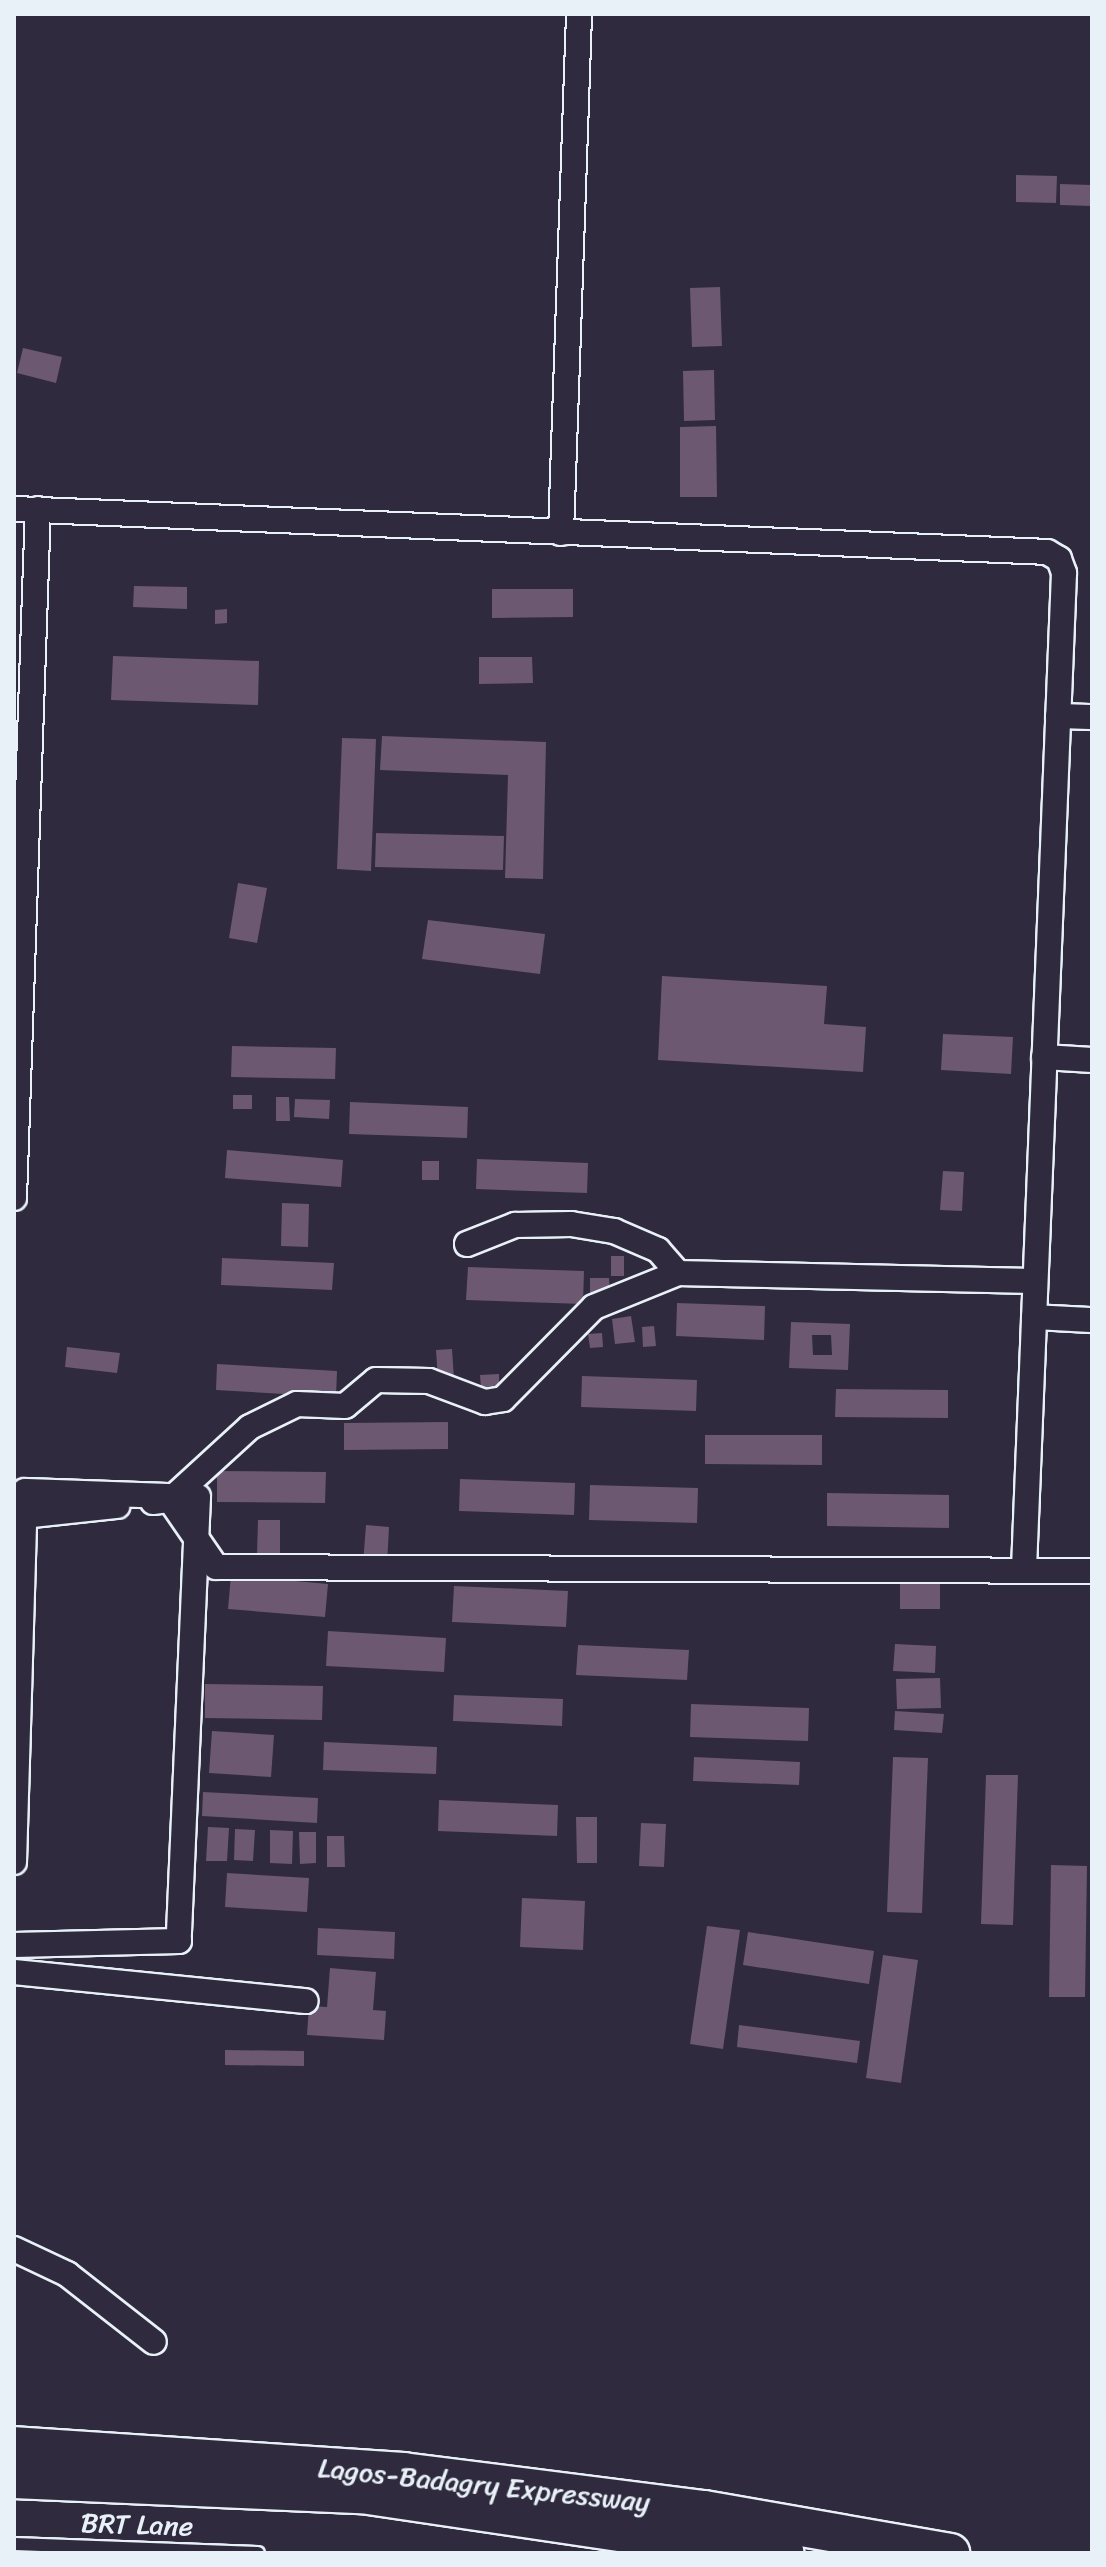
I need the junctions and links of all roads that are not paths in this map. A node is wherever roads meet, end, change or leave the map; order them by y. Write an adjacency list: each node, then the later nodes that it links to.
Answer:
1 (579, 14): 3 (street)
2 (26, 509): 3 (street); 8 (street)
3 (561, 533): 4 (street)
4 (1058, 716): 5 (street); 6 (street)
5 (1092, 717)
6 (1044, 1057): 7 (street); 11 (street)
7 (1092, 1060)
8 (14, 1198)
9 (467, 1244): 10 (street)
10 (678, 1273): 11 (street); 14 (street)
11 (1032, 1281): 12 (street)
12 (1034, 1317): 13 (street); 16 (street)
13 (1092, 1320)
14 (170, 1500): 15 (street); 16 (street)
15 (14, 1517)
16 (1024, 1568): 17 (street)
17 (1092, 1571)
18 (14, 1862): 19 (street)
19 (14, 1945)
20 (14, 1972): 21 (street)
21 (306, 2001)
22 (14, 2249): 23 (street)
23 (154, 2342)
24 (14, 2446): 29 (main road, Lagos-Badagry Expressway)
25 (14, 2476): 28 (highway, Lagos-Badagry Expressway)
26 (14, 2544): 27 (lane, BRT Lane)
27 (258, 2553)
28 (781, 2553)
29 (950, 2553)

